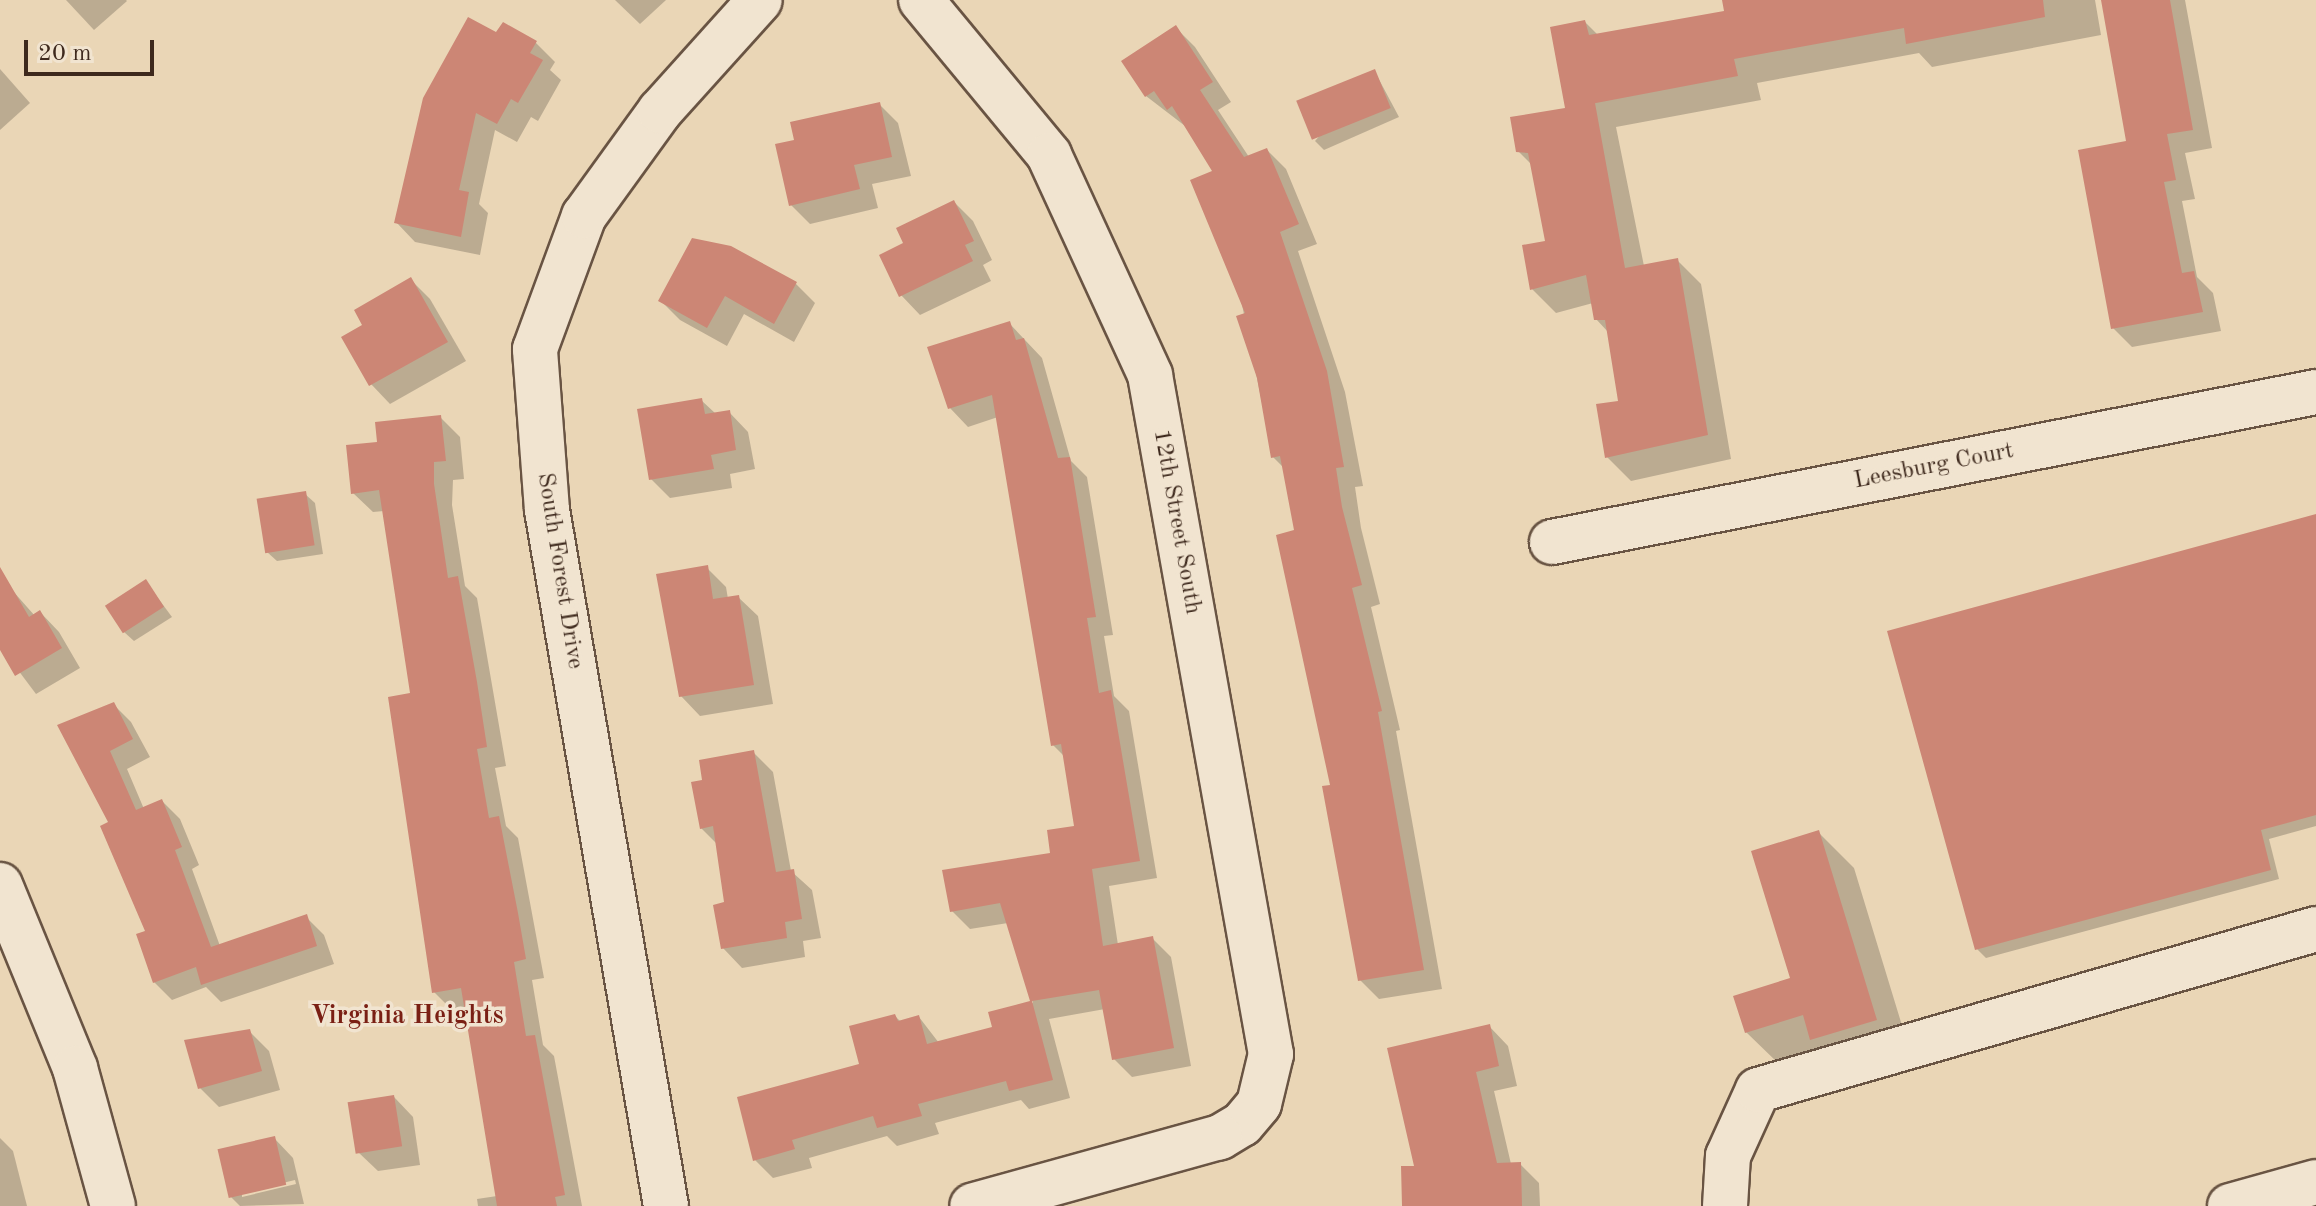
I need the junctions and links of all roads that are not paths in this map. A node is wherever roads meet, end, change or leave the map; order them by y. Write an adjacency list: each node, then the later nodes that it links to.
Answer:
1 (760, 0): 9 (street, South Forest Drive)
2 (921, 0): 10 (street, 12th Street South)
3 (2301, 383): 4 (street, Leesburg Court)
4 (1552, 542)
5 (0, 885): 8 (street)
6 (2316, 929): 11 (street)
7 (2316, 1182): 12 (street)
8 (113, 1206)
9 (666, 1206)
10 (972, 1206)
11 (1725, 1206)
12 (2230, 1206)

